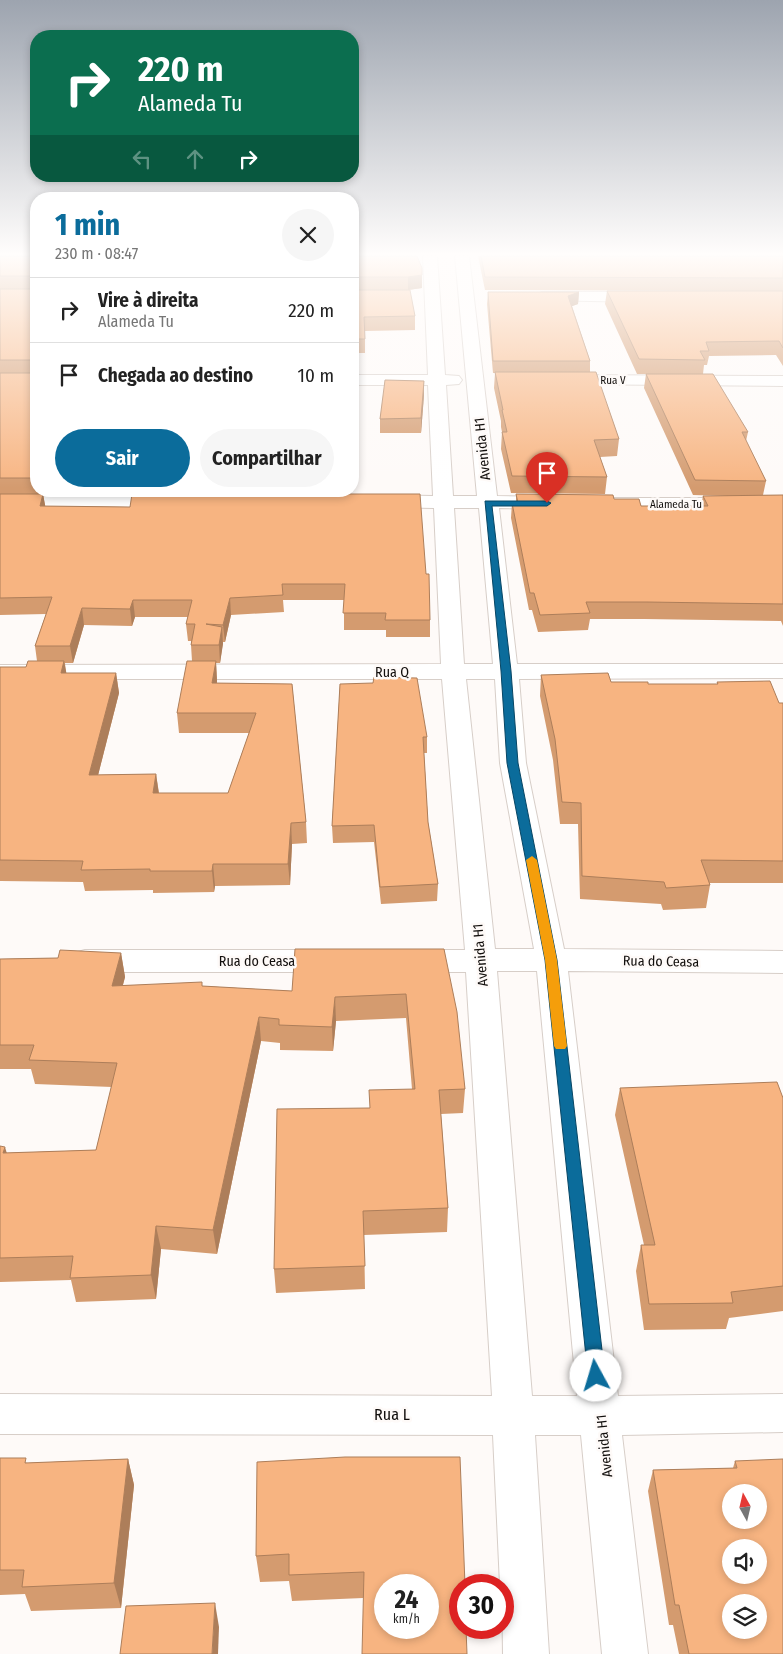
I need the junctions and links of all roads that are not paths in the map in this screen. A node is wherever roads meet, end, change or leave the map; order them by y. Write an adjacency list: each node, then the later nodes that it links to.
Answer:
1 (431, 333): 5 (street, Avenida H1)
2 (478, 333): 3 (street, Avenida H1)
3 (485, 379): 5 (street); 12 (street, Avenida H1)
4 (359, 380): 5 (street)
5 (436, 380): 8 (street, Avenida H1)
6 (544, 380): 7 (street, Rua V)
7 (783, 381)
8 (445, 501): 11 (street, Alameda Tu); 12 (street, Alameda Tu); 17 (street, Avenida H1)
9 (0, 502): 10 (street)
10 (188, 502)
11 (366, 502)
12 (488, 503): 13 (street, Alameda Tu); 14 (street, Avenida H1)
13 (783, 504)
14 (506, 671): 15 (street, Rua Q); 17 (street, Rua Q); 18 (street, Avenida H1)
15 (783, 671)
16 (0, 672): 17 (street, Rua Q)
17 (453, 672): 20 (street, Avenida H1)
18 (551, 960): 20 (street, Rua do Ceasa); 21 (street, Rua do Ceasa); 25 (street, Avenida H1)
19 (59, 961): 20 (street, Rua do Ceasa)
20 (481, 962): 24 (street, Avenida H1)
21 (783, 962)
22 (783, 1413): 25 (street, Rua L)
23 (0, 1414): 24 (street, Rua L)
24 (514, 1414): 25 (street, Rua L); 26 (street, Avenida H1)
25 (600, 1416): 27 (street, Avenida H1)
26 (526, 1654)
27 (625, 1654)

